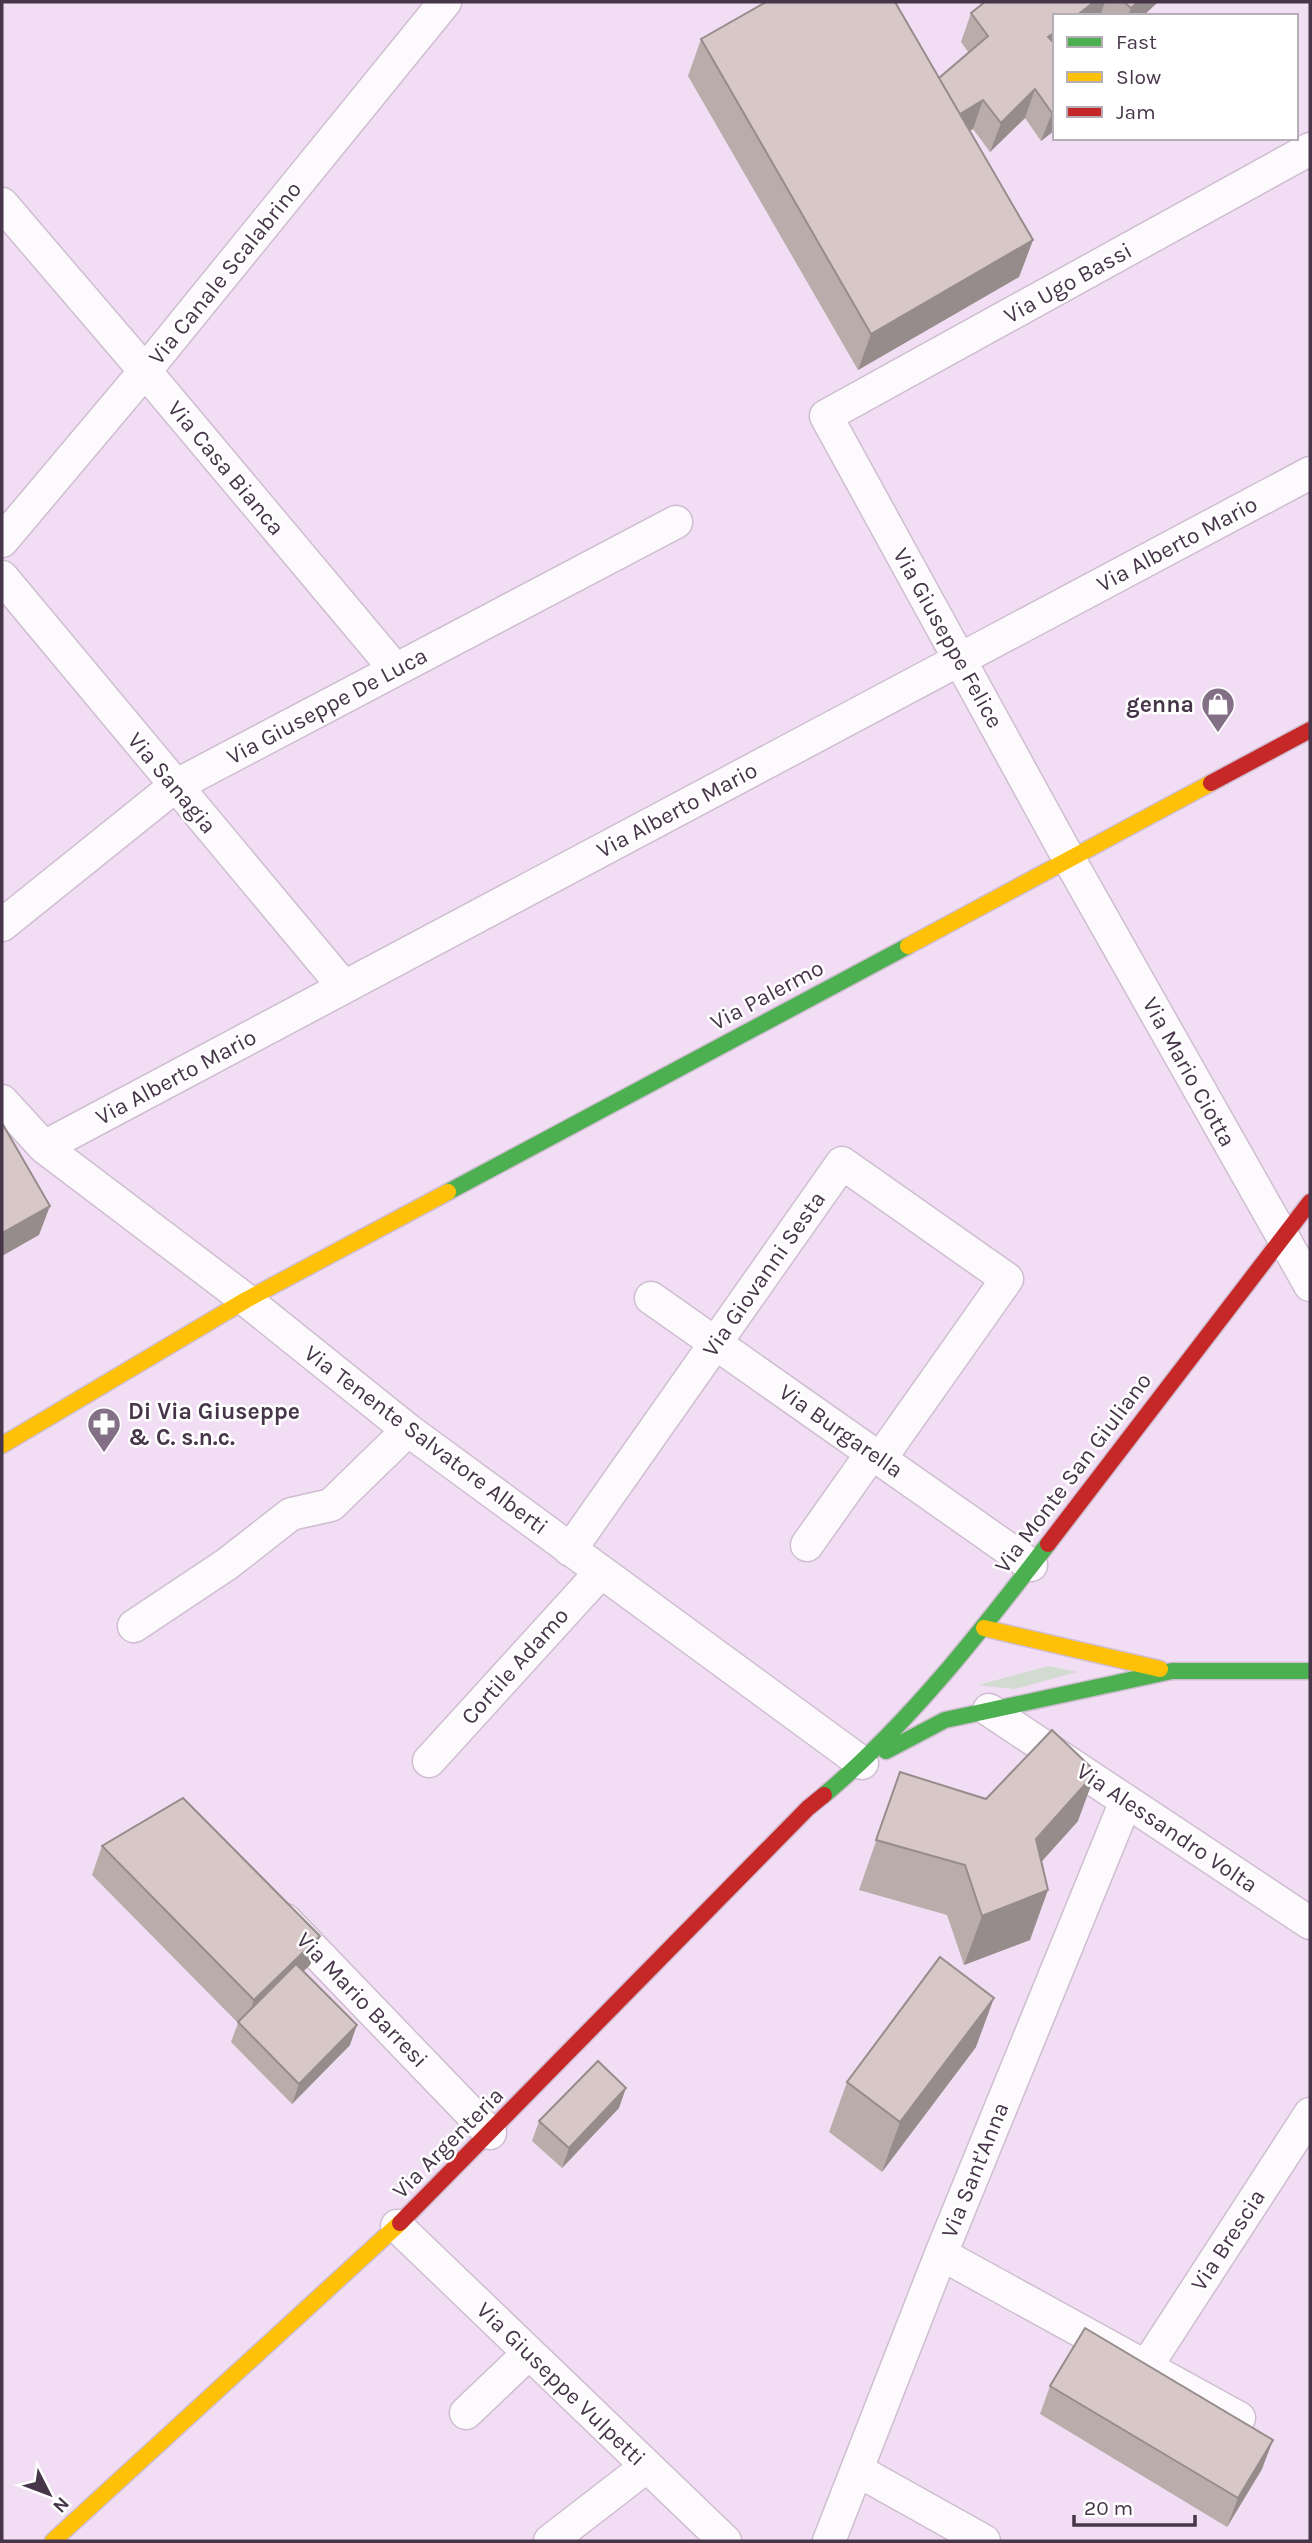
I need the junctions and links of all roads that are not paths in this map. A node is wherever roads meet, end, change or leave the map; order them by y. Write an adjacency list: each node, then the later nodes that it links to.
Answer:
1 (445, 2): 4 (street, Via Canale Scalabrino)
2 (1310, 149): 5 (street, Via Ugo Bassi)
3 (2, 204): 4 (street, Via Casa Bianca)
4 (145, 371): 8 (street, Via Canale Scalabrino); 11 (street, Via Casa Bianca)
5 (826, 416): 10 (street, Via Giuseppe Felice)
6 (1310, 473): 10 (street, Via Alberto Mario)
7 (676, 523): 11 (street, Via Giuseppe De Luca)
8 (2, 541)
9 (2, 577): 13 (street, Via Sanagia)
10 (960, 660): 14 (street, Via Giuseppe Felice); 16 (street, Via Alberto Mario)
11 (395, 669): 13 (street, Via Giuseppe De Luca)
12 (1310, 730): 14 (main road, Via Palermo)
13 (175, 786): 15 (street, Via Giuseppe De Luca); 16 (street, Via Sanagia)
14 (1069, 859): 20 (street, Via Mario Ciotta); 23 (main road, Via Palermo)
15 (6, 913)
16 (344, 987): 18 (street, Via Alberto Mario)
17 (2, 1101): 18 (street, Via Tenente Salvatore Alberti)
18 (44, 1147): 23 (street, Via Tenente Salvatore Alberti)
19 (1310, 1202): 20 (main road, Via Monte San Giuliano)
20 (1283, 1237): 21 (street, Via Mario Ciotta); 30 (main road, Via Monte San Giuliano)
21 (1310, 1285)
22 (651, 1298): 24 (street, Via Burgarella)
23 (246, 1300): 25 (street, Via Tenente Salvatore Alberti); 26 (main road, Via Palermo)
24 (716, 1343): 27 (street, Via Burgarella); 27 (street, Via Giovanni Sesta); 29 (street, Via Giovanni Sesta)
25 (408, 1430): 29 (street, Via Tenente Salvatore Alberti); 32 (street)
26 (2, 1446)
27 (876, 1456): 28 (street); 30 (street, Via Burgarella)
28 (807, 1545)
29 (570, 1550): 31 (street, Via Tenente Salvatore Alberti)
30 (1031, 1565): 33 (main road, Via Monte San Giuliano)
31 (601, 1572): 37 (street, Cortile Adamo); 38 (street, Via Tenente Salvatore Alberti)
32 (134, 1626)
33 (984, 1628): 34 (main road); 38 (main road, Via Monte San Giuliano)
34 (1172, 1671): 35 (main road); 36 (main road)
35 (1310, 1671)
36 (989, 1710): 38 (main road); 39 (street, Via Alessandro Volta)
37 (429, 1761)
38 (862, 1763): 43 (main road, Via Argenteria)
39 (1126, 1801): 41 (street, Via Alessandro Volta); 45 (street, Via Sant'Anna)
40 (261, 1896): 43 (street, Via Mario Barresi)
41 (1310, 1923)
42 (1310, 2114): 47 (street, Via Brescia)
43 (490, 2133): 44 (main road, Via Argenteria)
44 (397, 2226): 46 (street, Via Giuseppe Vulpetti); 52 (main road, Via Argenteria)
45 (941, 2254): 47 (street); 51 (street, Via Sant'Anna)
46 (529, 2353): 48 (street); 50 (street, Via Giuseppe Vulpetti)
47 (1146, 2367): 49 (street)
48 (466, 2413)
49 (1239, 2418)
50 (646, 2466): 53 (street); 54 (street, Via Giuseppe Vulpetti)
51 (858, 2470): 55 (street, Via Sant'Anna); 56 (street)
52 (53, 2541)
53 (550, 2541)
54 (725, 2541)
55 (829, 2541)
56 (984, 2541)

